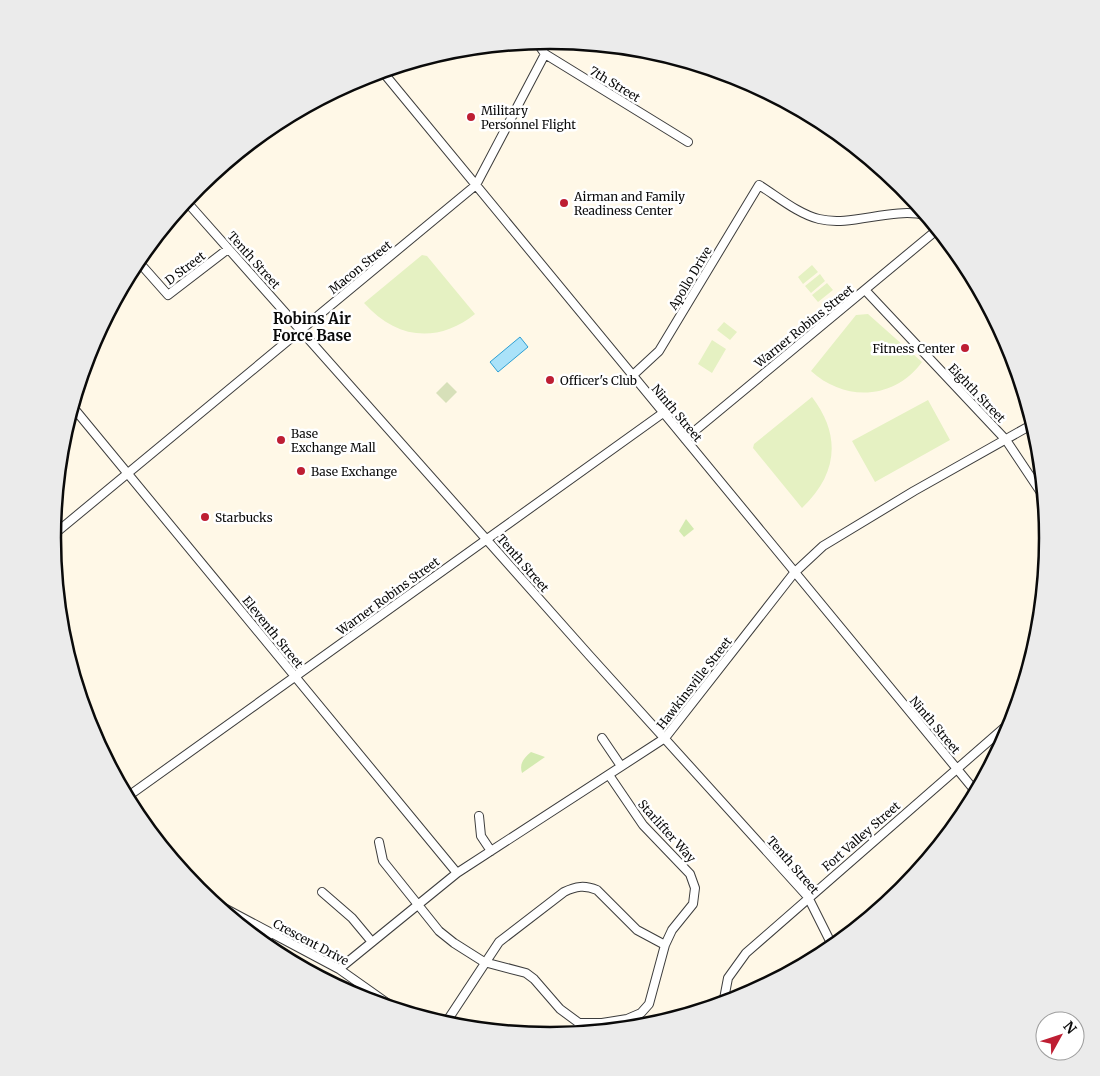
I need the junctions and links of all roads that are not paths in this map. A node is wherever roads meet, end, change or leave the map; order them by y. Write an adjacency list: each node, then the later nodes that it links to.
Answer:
1 (541, 49): 2 (street, 7th Street)
2 (545, 54): 4 (street, 7th Street); 5 (street, Macon Street)
3 (387, 77): 5 (street, Ninth Street)
4 (688, 142)
5 (476, 185): 12 (street, Macon Street); 13 (street, Ninth Street)
6 (190, 206): 9 (street, Tenth Street)
7 (917, 214): 13 (street, Apollo Drive)
8 (933, 233): 11 (street, Warner Robins Street)
9 (228, 249): 10 (street, D Street); 12 (street, Tenth Street)
10 (143, 266)
11 (865, 290): 17 (street, Warner Robins Street); 18 (street, Eighth Street)
12 (301, 330): 19 (street, Macon Street); 22 (street, Tenth Street)
13 (632, 376): 15 (street, Ninth Street)
14 (77, 412): 19 (street, Eleventh Street)
15 (663, 413): 17 (street, Ninth Street); 22 (street, Warner Robins Street)
16 (1027, 428): 18 (street, Hawkinsville Street)
17 (685, 439): 23 (street, Ninth Street)
18 (1006, 440): 20 (street, Eighth Street); 23 (street, Hawkinsville Street)
19 (129, 474): 21 (street, Macon Street); 24 (street, Eleventh Street)
20 (1036, 484)
21 (61, 529)
22 (487, 539): 24 (street, Warner Robins Street); 27 (street, Tenth Street)
23 (794, 573): 27 (street, Hawkinsville Street); 29 (street, Ninth Street)
24 (295, 676): 32 (street, Warner Robins Street); 36 (street, Eleventh Street)
25 (999, 732): 29 (street, Fort Valley Street)
26 (602, 738): 28 (street)
27 (665, 738): 28 (street, Hawkinsville Street); 38 (street, Tenth Street)
28 (621, 766): 30 (street, Hawkinsville Street)
29 (956, 768): 31 (street); 38 (street, Fort Valley Street)
30 (609, 775): 35 (street, Hawkinsville Street); 45 (street, Starlifter Way)
31 (972, 787)
32 (133, 794)
33 (479, 816): 35 (street)
34 (379, 842): 39 (street)
35 (491, 851): 36 (street, Hawkinsville Street)
36 (457, 873): 39 (street, Hawkinsville Street)
37 (322, 892): 44 (street)
38 (808, 897): 43 (street, Tenth Street); 49 (street, Fort Valley Street)
39 (417, 905): 44 (street, Hawkinsville Street); 46 (street)
40 (242, 918): 41 (street, Crescent Drive)
41 (271, 934): 42 (street); 47 (street, Crescent Drive)
42 (267, 937)
43 (829, 940)
44 (372, 942): 47 (street, Hawkinsville Street)
45 (665, 945): 46 (street); 51 (street, Starlifter Way)
46 (484, 962): 50 (street); 51 (street)
47 (339, 969): 48 (street, Crescent Drive)
48 (375, 994)
49 (724, 995)
50 (450, 1017)
51 (579, 1023): 52 (street)
52 (578, 1026)

